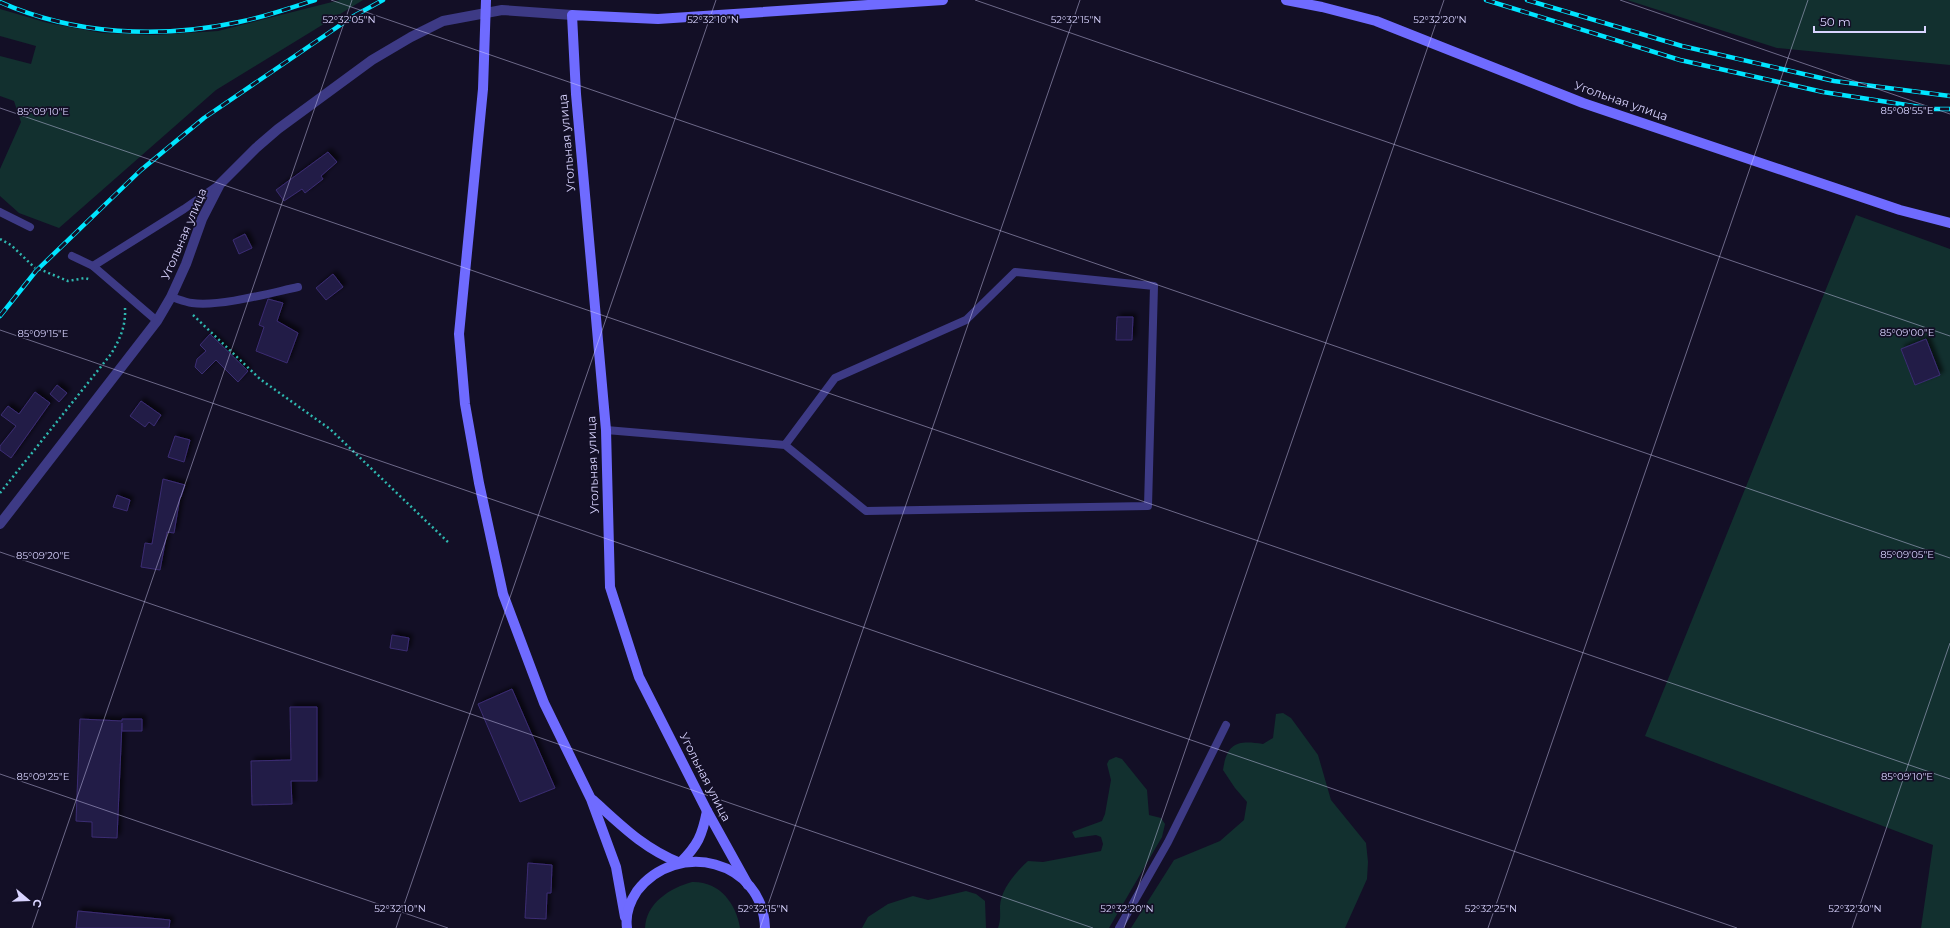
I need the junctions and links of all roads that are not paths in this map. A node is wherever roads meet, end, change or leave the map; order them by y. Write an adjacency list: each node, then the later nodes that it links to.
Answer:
1 (486, 0): 18 (main road)
2 (943, 0): 4 (main road, Угольная улица)
3 (1286, 0): 7 (main road, Угольная улица)
4 (572, 15): 5 (street, Угольная улица); 14 (main road, Угольная улица)
5 (220, 184): 10 (lane); 12 (street, Угольная улица)
6 (0, 212): 8 (lane)
7 (1950, 223)
8 (30, 227)
9 (72, 256): 10 (lane)
10 (93, 266): 13 (lane)
11 (298, 287): 12 (lane)
12 (171, 297): 13 (street, Угольная улица)
13 (157, 321): 16 (street, Угольная улица)
14 (606, 430): 15 (lane); 19 (main road, Угольная улица)
15 (785, 445): 15 (lane)
16 (0, 524)
17 (1226, 725): 25 (lane)
18 (591, 799): 20 (main road); 22 (main road)
19 (707, 811): 20 (main road); 21 (main road, Угольная улица)
20 (680, 863): 21 (main road); 22 (main road)
21 (748, 885): 24 (main road)
22 (625, 917): 23 (main road)
23 (628, 928)
24 (765, 928)
25 (1119, 928)

